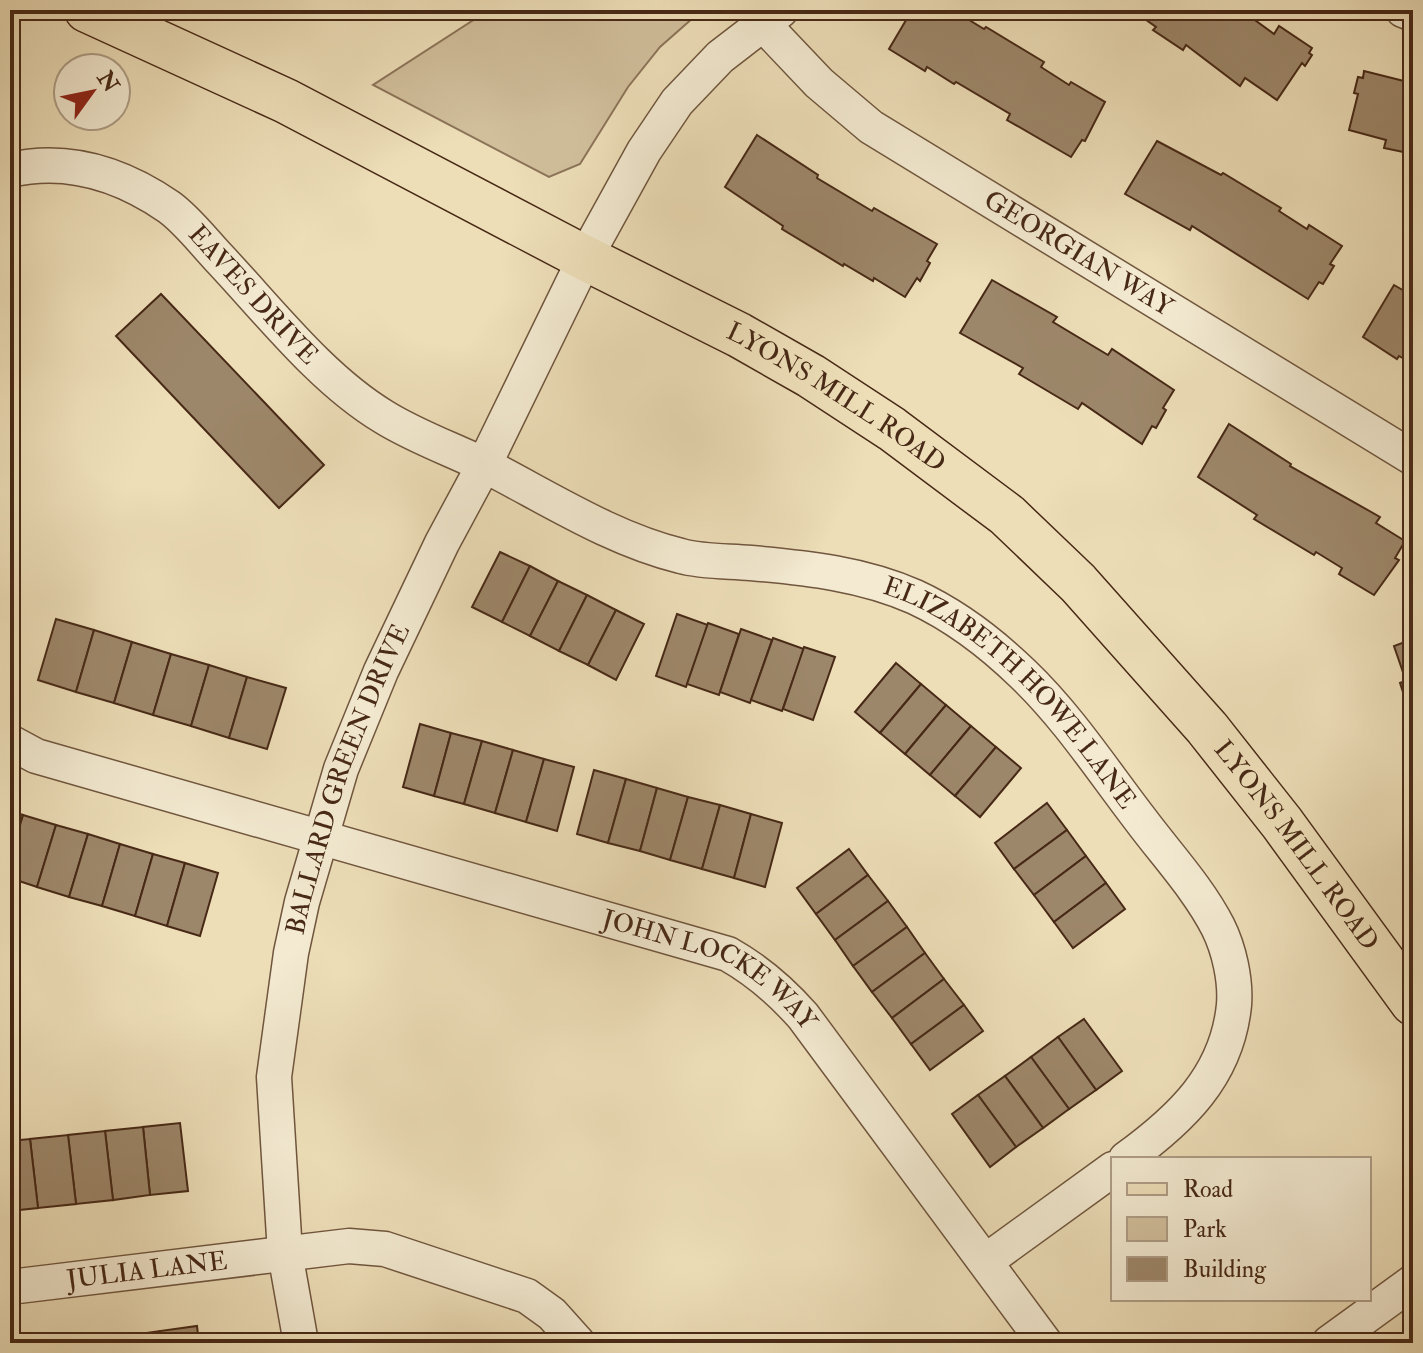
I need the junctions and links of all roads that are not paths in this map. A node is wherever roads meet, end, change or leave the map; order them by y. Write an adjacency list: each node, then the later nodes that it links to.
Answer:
1 (87, 10): 6 (main road, LYONS MILL ROAD)
2 (1403, 10): 3 (street)
3 (1413, 14)
4 (772, 17): 6 (street, BALLARD GREEN DRIVE); 7 (street, GEORGIAN WAY)
5 (10, 170): 8 (street, EAVES DRIVE)
6 (585, 258): 8 (street, BALLARD GREEN DRIVE); 11 (main road, LYONS MILL ROAD)
7 (1413, 458)
8 (484, 465): 10 (street, BALLARD GREEN DRIVE); 12 (street, ELIZABETH HOWE LANE)
9 (10, 742): 10 (street)
10 (320, 838): 14 (street, BALLARD GREEN DRIVE); 15 (street, JOHN LOCKE WAY)
11 (1413, 1003)
12 (1129, 1157)
13 (1111, 1170): 15 (street)
14 (285, 1253): 17 (street, JULIA LANE); 18 (street, BALLARD GREEN DRIVE); 19 (street, JULIA LANE)
15 (986, 1261): 20 (street, JOHN LOCKE WAY)
16 (1413, 1282): 21 (street)
17 (10, 1287)
18 (301, 1343)
19 (578, 1343)
20 (1045, 1343)
21 (1330, 1343)

